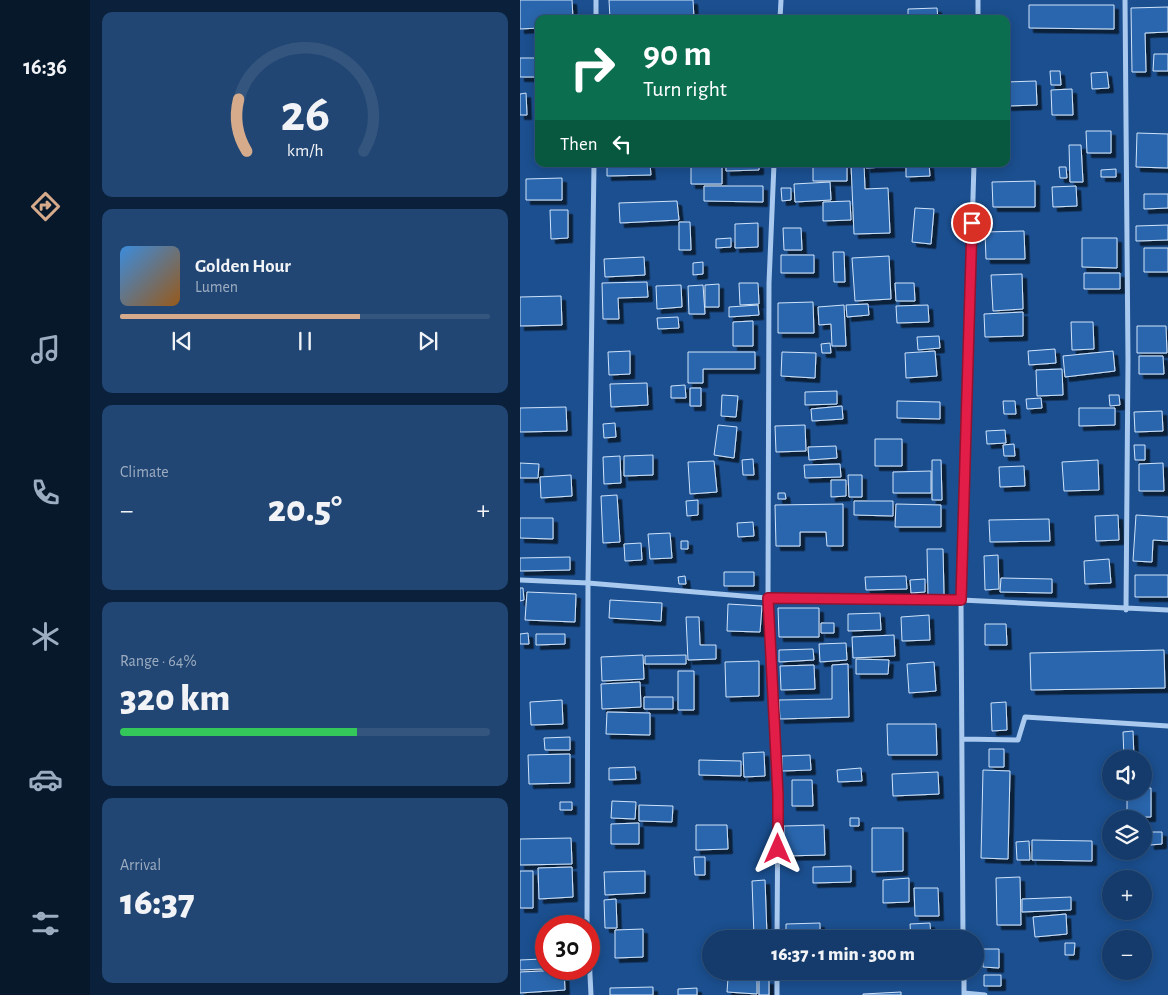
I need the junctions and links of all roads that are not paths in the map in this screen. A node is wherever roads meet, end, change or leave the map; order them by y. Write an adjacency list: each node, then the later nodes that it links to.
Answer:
1 (596, 0): 5 (street)
2 (781, 0): 6 (street)
3 (978, 0): 7 (street)
4 (1125, 0): 15 (street)
5 (596, 15)
6 (780, 15)
7 (978, 15)
8 (594, 167): 12 (street)
9 (774, 167): 13 (street)
10 (974, 167): 14 (street)
11 (520, 580): 12 (street)
12 (588, 583): 13 (street); 19 (street)
13 (768, 598): 14 (street); 20 (street)
14 (961, 600): 15 (street); 18 (street)
15 (1126, 610): 16 (street)
16 (1168, 610)
17 (1168, 726): 18 (street)
18 (962, 740): 21 (street)
19 (587, 915)
20 (777, 930)
21 (964, 930)
22 (590, 980): 26 (street)
23 (777, 980): 27 (street)
24 (964, 980): 25 (street)
25 (964, 994): 28 (street)
26 (591, 995)
27 (777, 995)
28 (985, 995)

